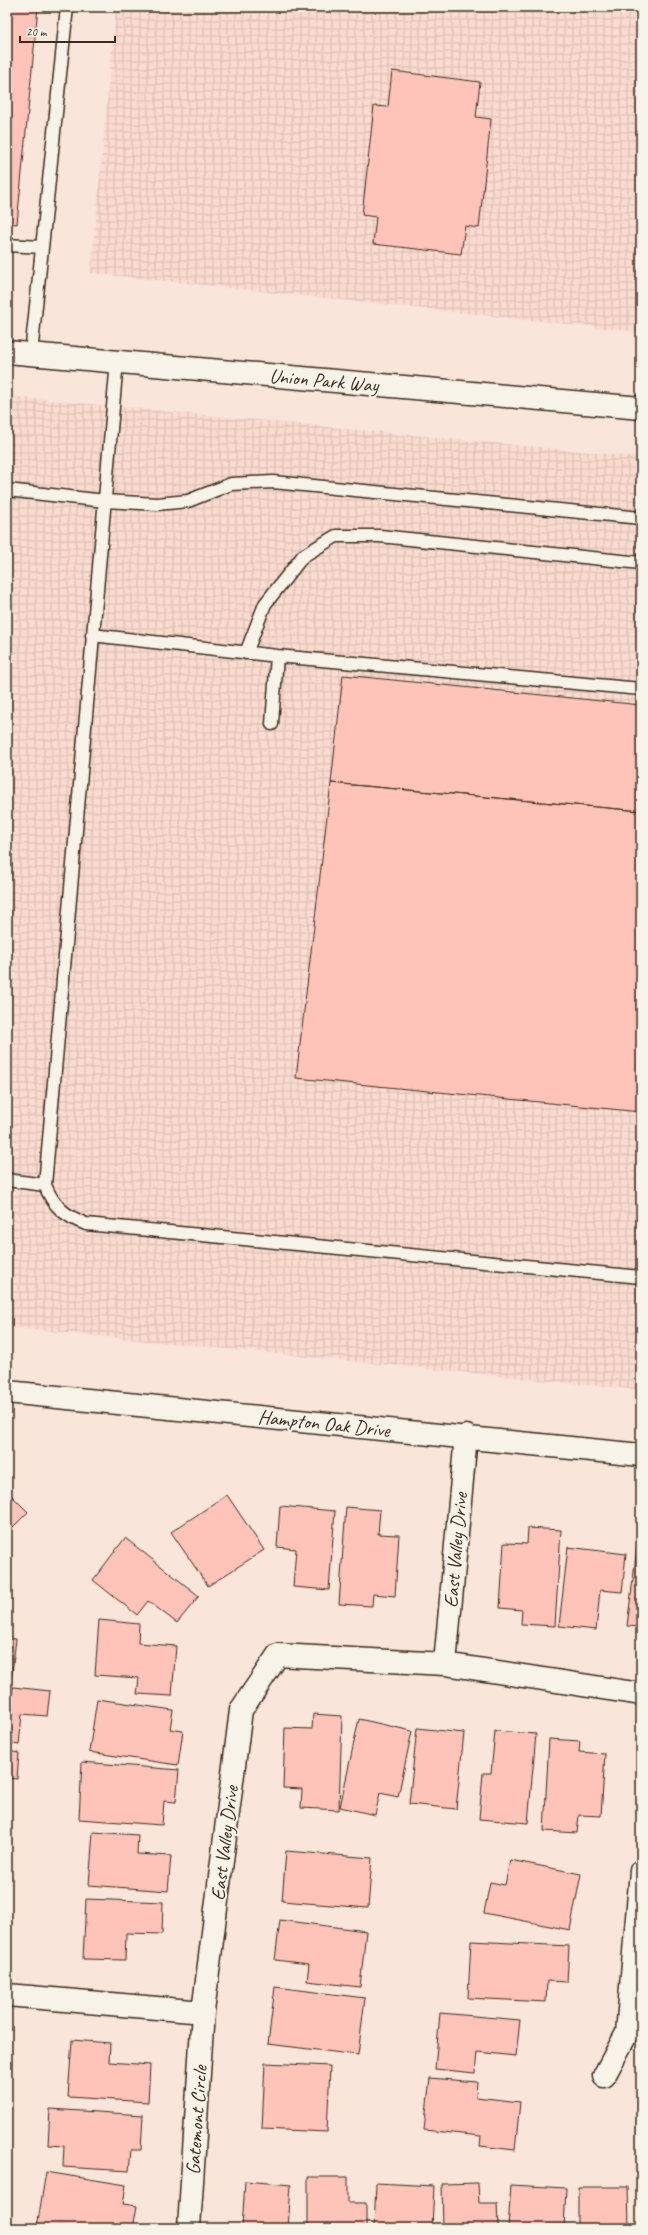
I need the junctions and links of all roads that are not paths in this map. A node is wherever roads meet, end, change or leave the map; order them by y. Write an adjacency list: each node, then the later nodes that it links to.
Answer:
1 (67, 7): 3 (lane)
2 (7, 245): 3 (lane)
3 (42, 247): 5 (lane)
4 (7, 352): 5 (street, Union Park Way)
5 (31, 354): 6 (street, Union Park Way)
6 (117, 361): 7 (street, Union Park Way); 9 (lane)
7 (641, 408)
8 (7, 490): 9 (lane)
9 (105, 501): 10 (lane); 12 (lane)
10 (641, 518)
11 (641, 563): 13 (lane)
12 (92, 635): 13 (lane); 18 (lane)
13 (246, 653): 14 (lane)
14 (277, 656): 15 (lane); 16 (lane)
15 (641, 689)
16 (272, 724)
17 (7, 1180): 18 (lane)
18 (44, 1185): 19 (lane)
19 (641, 1277)
20 (7, 1392): 21 (street, Hampton Oak Drive)
21 (466, 1436): 22 (street, Hampton Oak Drive); 23 (street, East Valley Drive)
22 (641, 1455)
23 (445, 1664): 24 (street, East Valley Drive); 27 (street, East Valley Drive)
24 (641, 1694)
25 (641, 1871): 28 (street)
26 (7, 1995): 27 (street)
27 (204, 2012): 29 (street, Gatemont Circle)
28 (604, 2076)
29 (189, 2228)

